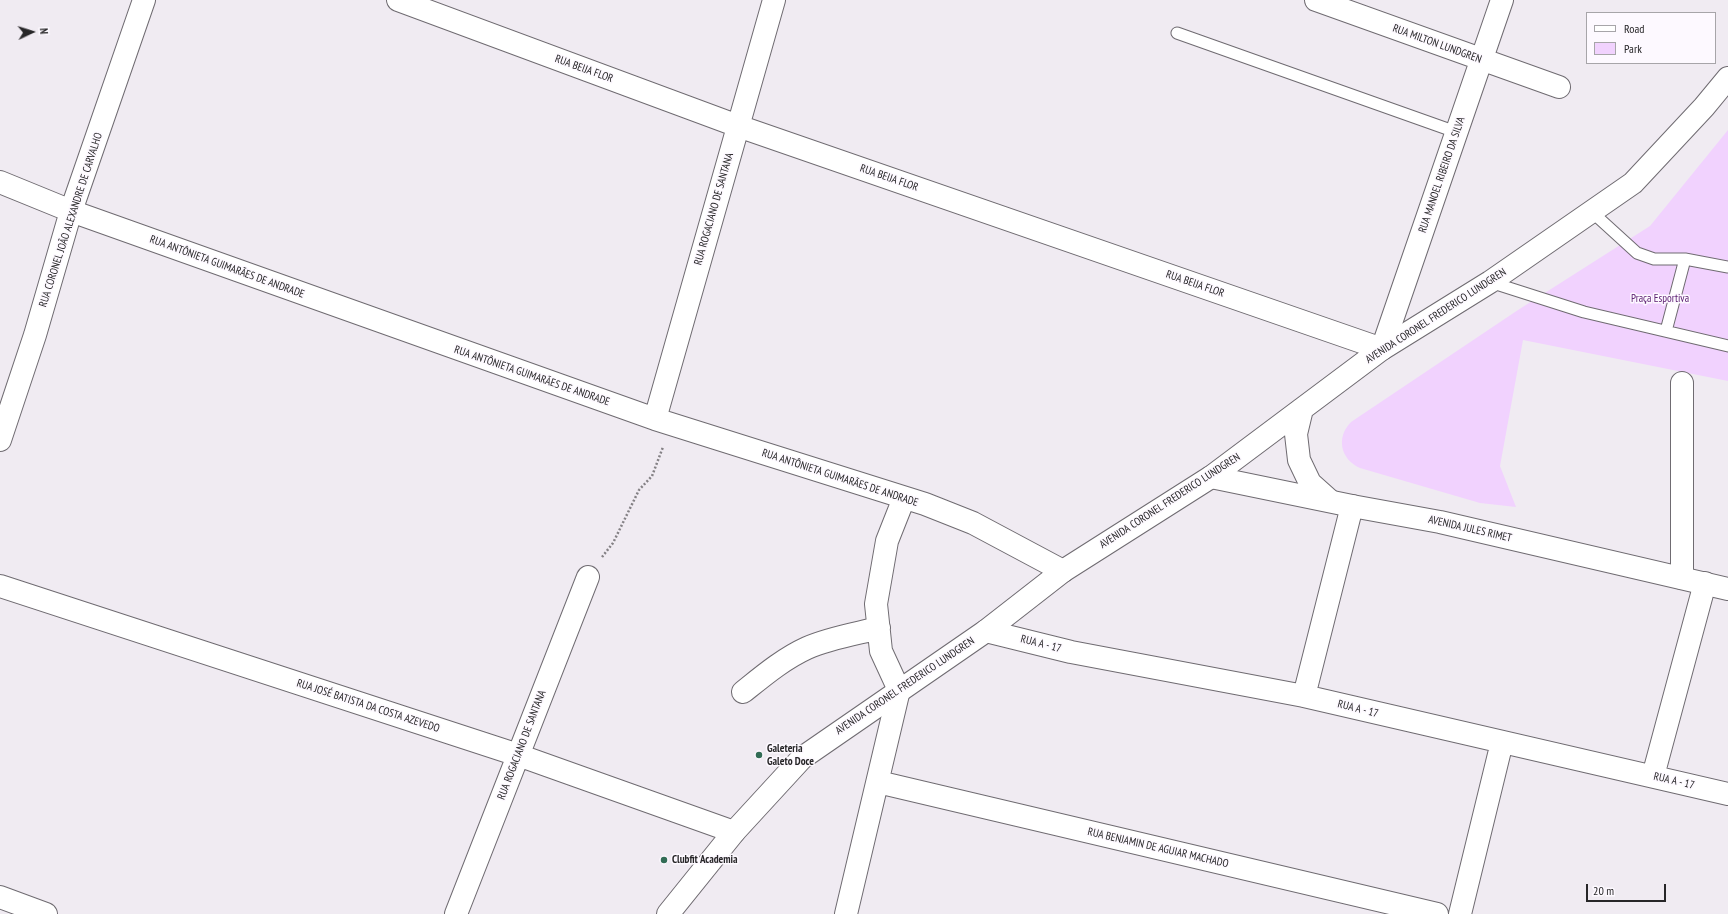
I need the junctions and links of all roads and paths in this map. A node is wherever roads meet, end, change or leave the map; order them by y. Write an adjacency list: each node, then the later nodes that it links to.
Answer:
1 (144, 0): 13 (street, RUA CORONEL JOÃO ALEXANDRE DE CARVALHO)
2 (398, 0): 10 (street, RUA BEIJA FLOR)
3 (774, 0): 10 (street, RUA ROGACIANO DE SANTANA)
4 (1316, 0): 7 (street, RUA MILTON LUNDGREN)
5 (1502, 0): 7 (street, RUA MANOEL RIBEIRO DA SILVA)
6 (1177, 33): 11 (lane)
7 (1481, 60): 9 (street, RUA MILTON LUNDGREN); 11 (street, RUA MANOEL RIBEIRO DA SILVA)
8 (1728, 78): 14 (street, AVENIDA CORONEL FREDERICO LUNDGREN)
9 (1559, 87)
10 (738, 126): 20 (street, RUA BEIJA FLOR); 23 (street, RUA ROGACIANO DE SANTANA)
11 (1456, 132): 20 (street, RUA MANOEL RIBEIRO DA SILVA)
12 (0, 182): 13 (street, RUA ANTÔNIETA GUIMARÃES DE ANDRADE)
13 (71, 211): 23 (street, RUA ANTÔNIETA GUIMARÃES DE ANDRADE); 24 (street, RUA CORONEL JOÃO ALEXANDRE DE CARVALHO)
14 (1592, 212): 15 (lane); 17 (street, AVENIDA CORONEL FREDERICO LUNDGREN)
15 (1685, 259): 16 (lane); 18 (lane)
16 (1728, 267)
17 (1490, 282): 18 (lane); 20 (street, AVENIDA CORONEL FREDERICO LUNDGREN)
18 (1666, 331): 19 (lane)
19 (1728, 346)
20 (1382, 350): 22 (street, AVENIDA CORONEL FREDERICO LUNDGREN)
21 (1682, 383): 31 (street)
22 (1302, 409): 25 (street, AVENIDA CORONEL FREDERICO LUNDGREN); 27 (street)
23 (664, 422): 26 (street, RUA ANTÔNIETA GUIMARÃES DE ANDRADE); 30 (path)
24 (0, 440)
25 (1211, 477): 27 (street, AVENIDA JULES RIMET); 29 (street, AVENIDA CORONEL FREDERICO LUNDGREN)
26 (904, 498): 29 (street, RUA ANTÔNIETA GUIMARÃES DE ANDRADE); 35 (street)
27 (1329, 500): 28 (street, AVENIDA JULES RIMET)
28 (1352, 506): 31 (street, AVENIDA JULES RIMET); 39 (street)
29 (1063, 571): 36 (street, AVENIDA CORONEL FREDERICO LUNDGREN)
30 (588, 577): 41 (street, RUA ROGACIANO DE SANTANA)
31 (1682, 578): 32 (street, AVENIDA JULES RIMET)
32 (1705, 583): 34 (street, AVENIDA JULES RIMET); 42 (street)
33 (0, 586): 41 (street, RUA JOSÉ BATISTA DA COSTA AZEVEDO)
34 (1728, 589)
35 (879, 628): 37 (street); 38 (street)
36 (986, 631): 37 (street, AVENIDA CORONEL FREDERICO LUNDGREN); 39 (street, RUA A - 17)
37 (899, 690): 43 (street); 45 (street, AVENIDA CORONEL FREDERICO LUNDGREN)
38 (743, 692)
39 (1304, 696): 40 (street, RUA A - 17)
40 (1502, 742): 42 (street, RUA A - 17); 52 (street)
41 (518, 755): 45 (street, RUA JOSÉ BATISTA DA COSTA AZEVEDO); 48 (street, RUA ROGACIANO DE SANTANA)
42 (1652, 776): 44 (street, RUA A - 17)
43 (878, 782): 50 (street); 51 (street, RUA BENJAMIN DE AGUIAR MACHADO)
44 (1728, 794)
45 (734, 832): 49 (street, AVENIDA CORONEL FREDERICO LUNDGREN)
46 (0, 898): 47 (street)
47 (46, 914)
48 (456, 914)
49 (668, 914)
50 (846, 914)
51 (1437, 914)
52 (1460, 914)

